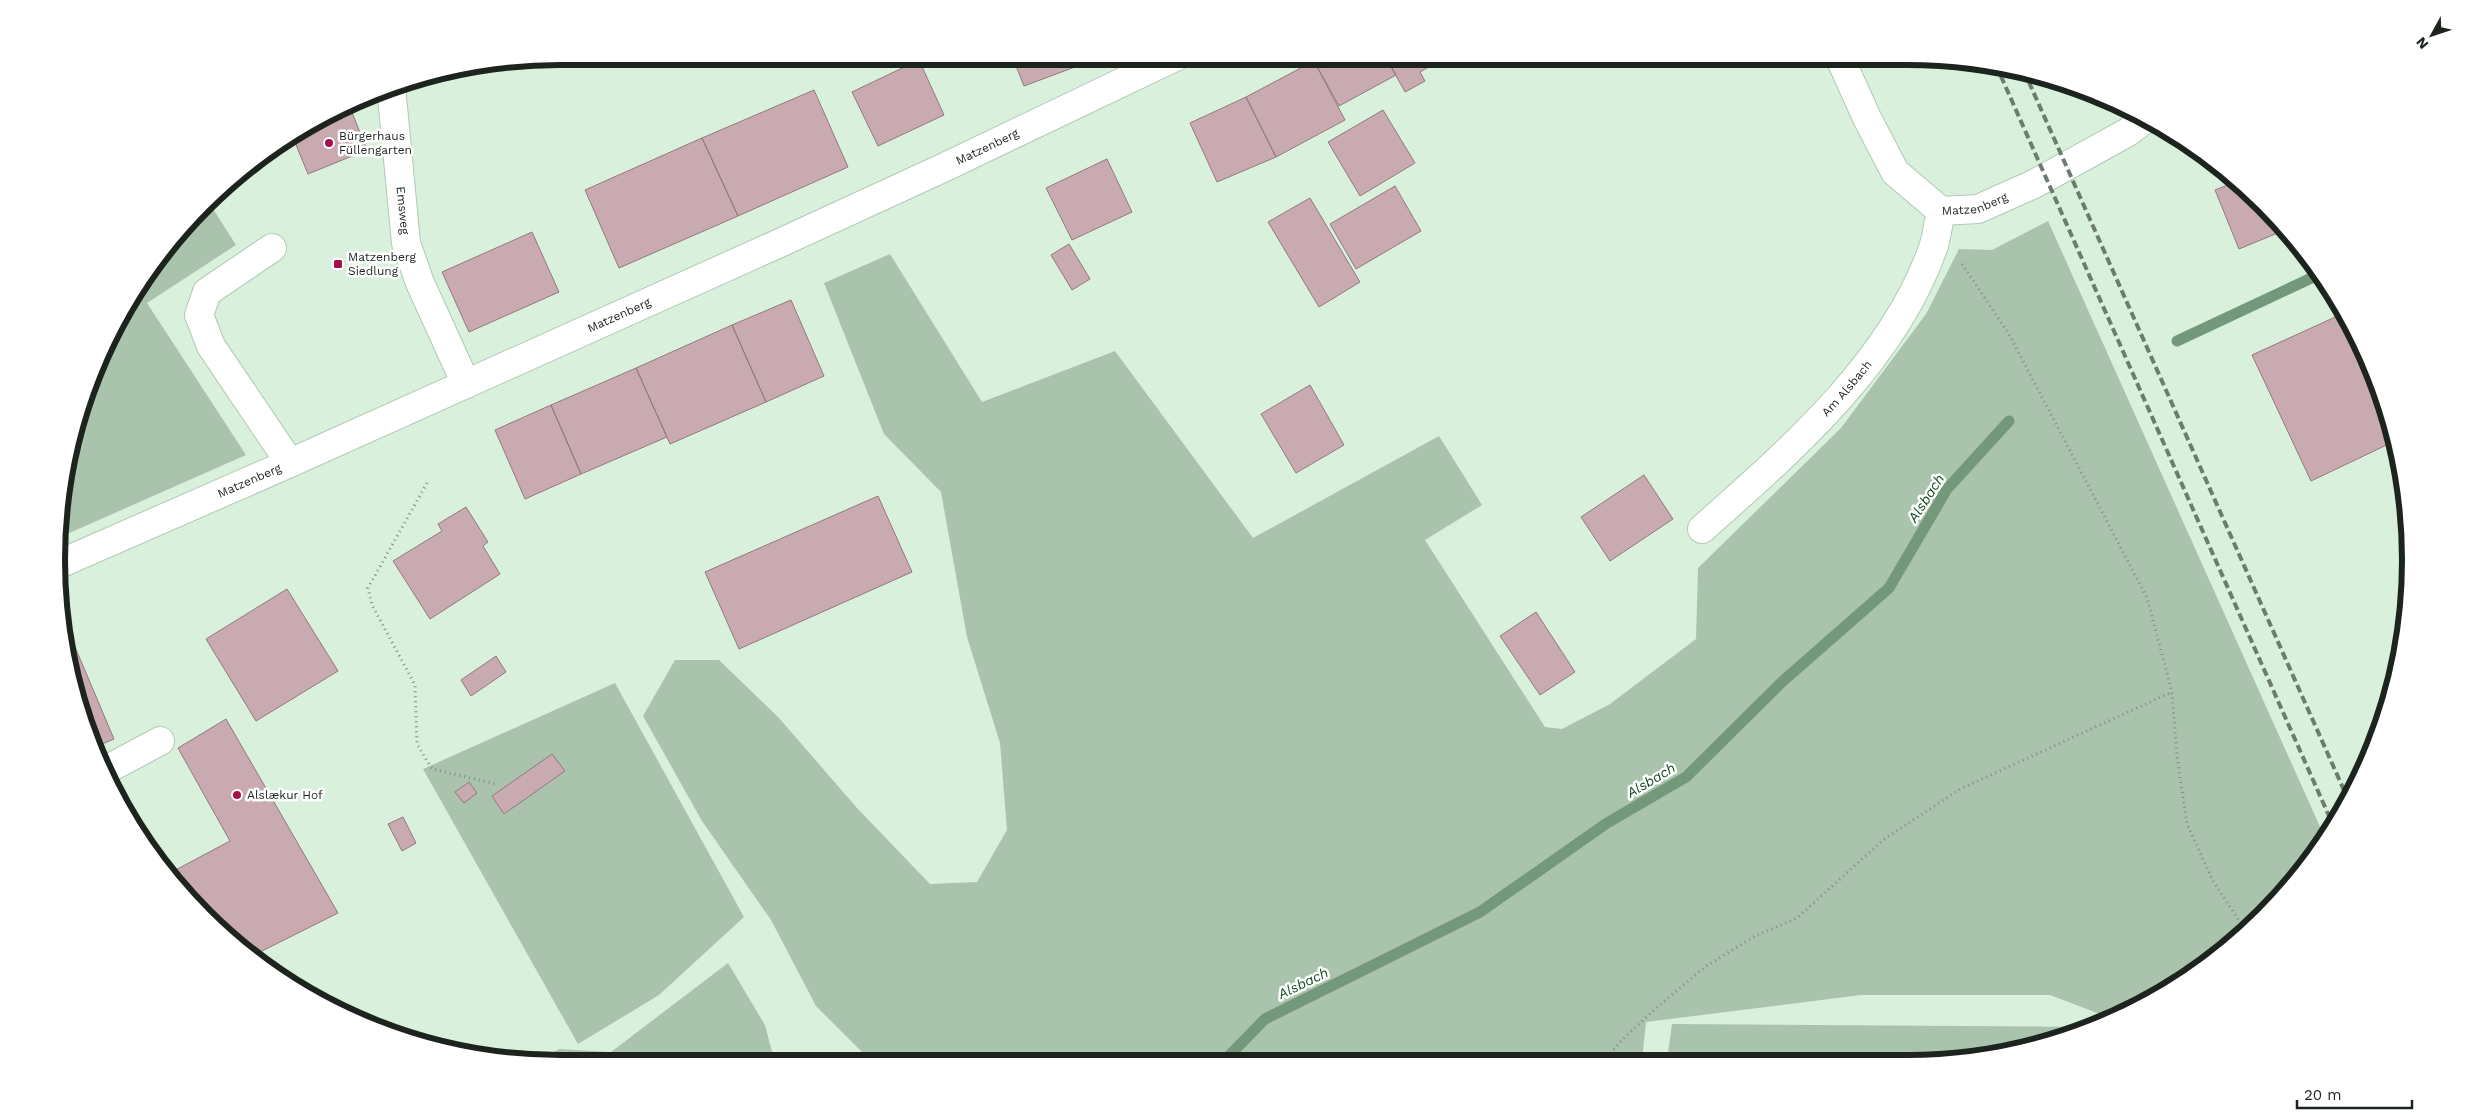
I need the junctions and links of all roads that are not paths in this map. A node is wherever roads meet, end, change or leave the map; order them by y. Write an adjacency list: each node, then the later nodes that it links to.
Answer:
1 (1157, 65): 7 (street, Matzenberg)
2 (1844, 65): 5 (street, Matzenberg)
3 (392, 95): 7 (street, Emsweg)
4 (2140, 123): 5 (street, Matzenberg)
5 (1941, 211): 9 (street, Am Alsbach)
6 (272, 248): 8 (street)
7 (466, 384): 8 (street, Matzenberg)
8 (290, 463): 10 (street, Matzenberg)
9 (1702, 529)
10 (65, 561)
11 (160, 741): 12 (street)
12 (111, 767)

